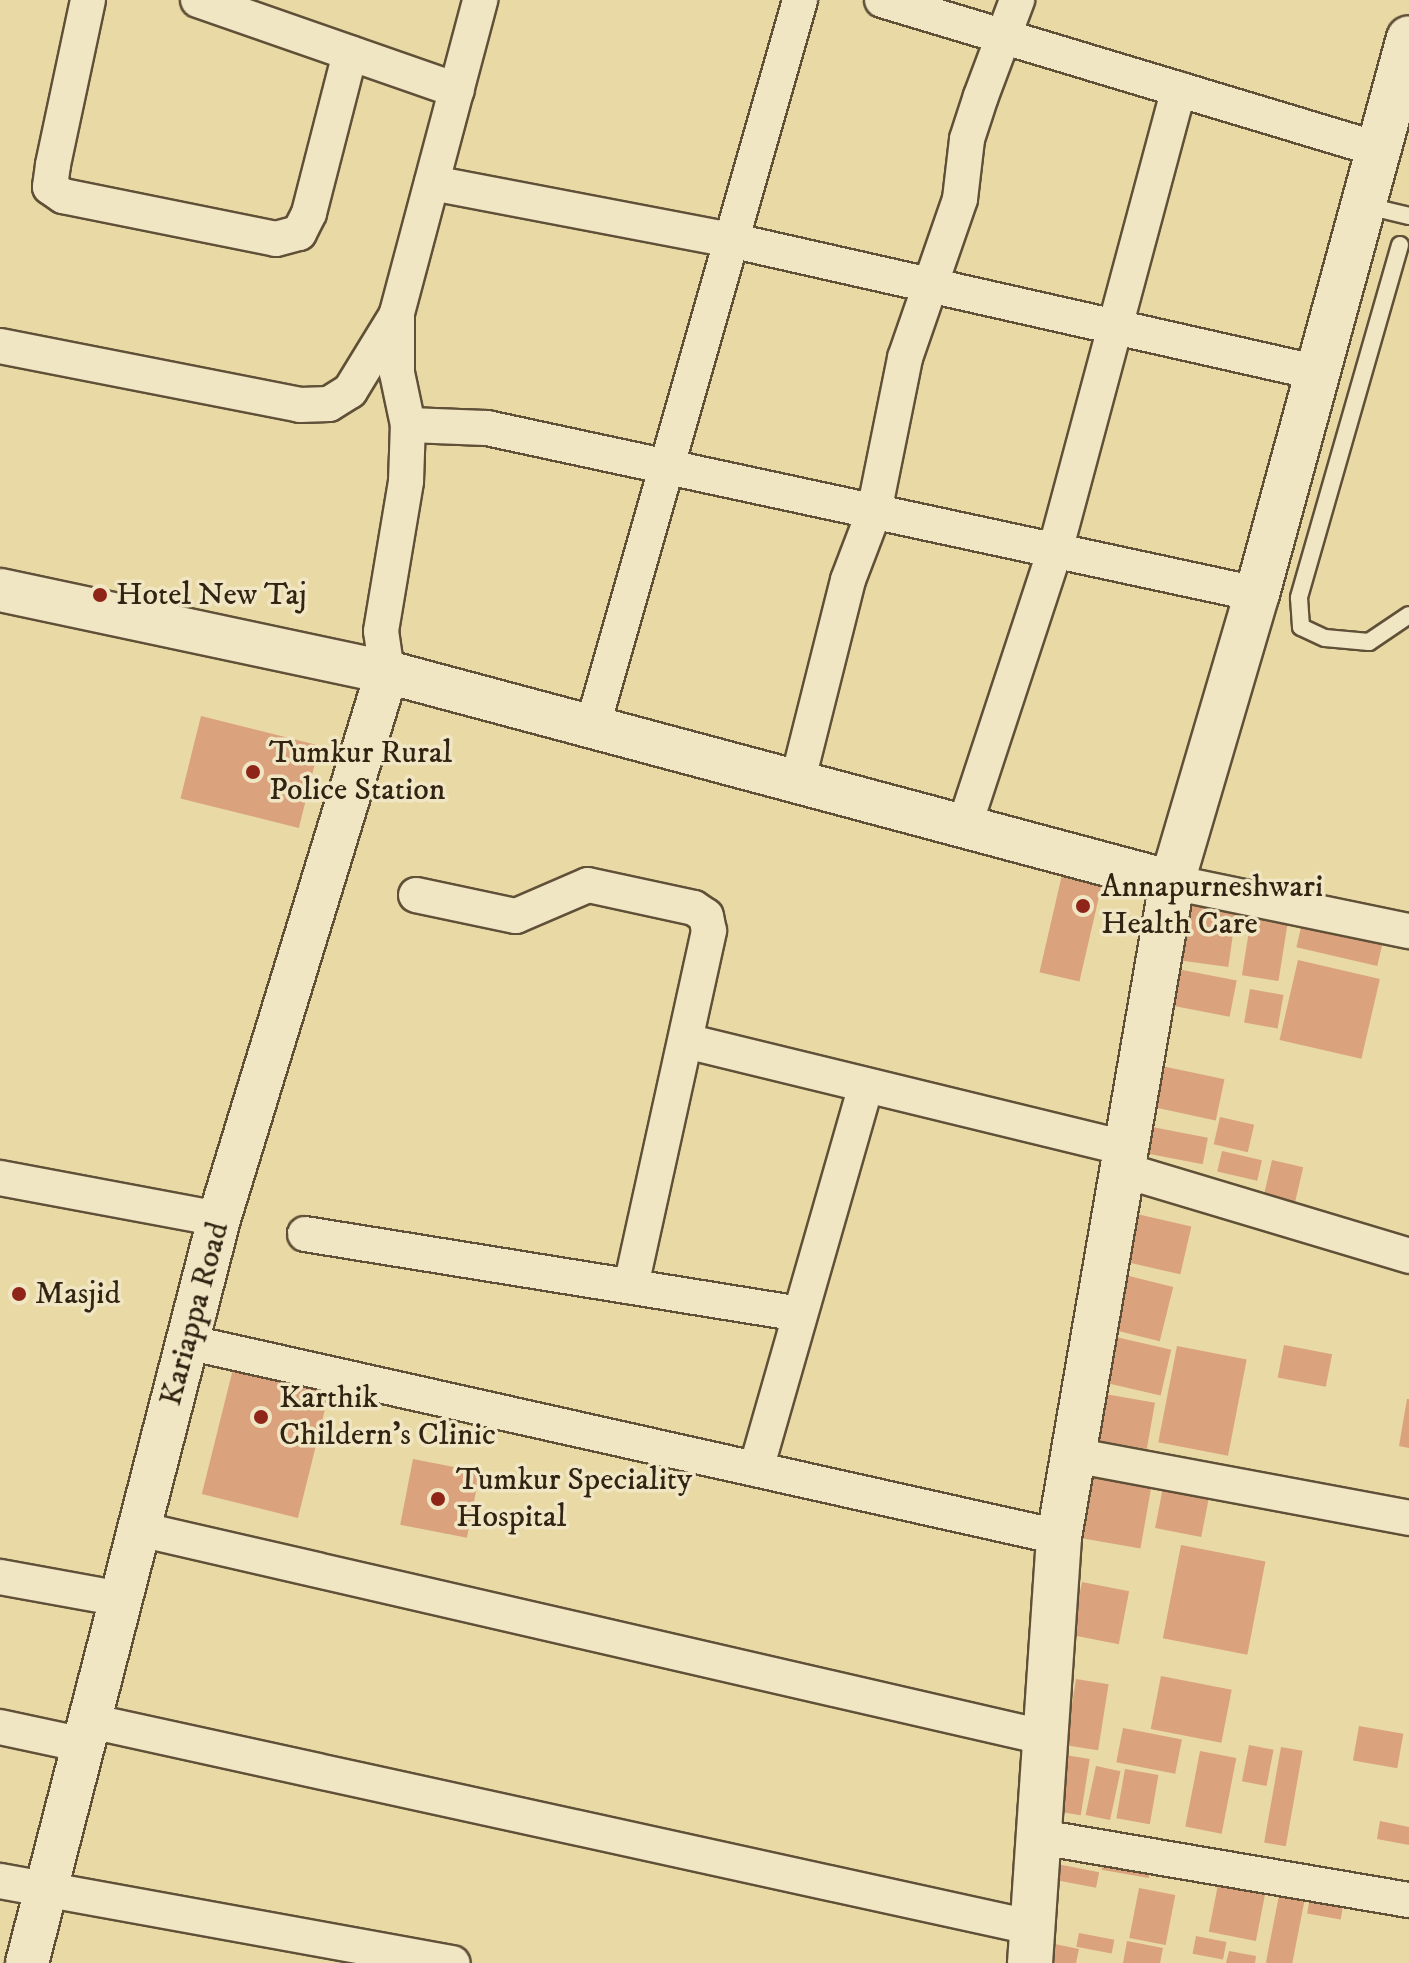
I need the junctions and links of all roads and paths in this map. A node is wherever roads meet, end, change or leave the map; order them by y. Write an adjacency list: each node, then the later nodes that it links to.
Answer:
1 (88, 0): 9 (street)
2 (198, 0): 9 (street)
3 (480, 0): 11 (street)
4 (800, 0): 16 (street)
5 (882, 0): 7 (street)
6 (1017, 0): 7 (street)
7 (1003, 36): 10 (street); 18 (street)
8 (1409, 38): 12 (main road)
9 (350, 53): 11 (street)
10 (1179, 89): 12 (street); 20 (street)
11 (457, 90): 13 (street)
12 (1377, 149): 14 (main road)
13 (432, 183): 16 (street); 19 (street)
14 (1362, 205): 15 (lane); 22 (main road)
15 (1409, 216)
16 (730, 240): 18 (street); 24 (street)
17 (1400, 245): 29 (lane)
18 (931, 285): 20 (street); 25 (street)
19 (397, 313): 21 (street); 23 (street)
20 (1116, 327): 22 (street); 26 (street)
21 (0, 346)
22 (1315, 372): 28 (main road)
23 (408, 425): 24 (street); 30 (street)
24 (663, 467): 25 (street); 31 (street)
25 (874, 512): 26 (street); 32 (street)
26 (1055, 551): 28 (street); 33 (street)
27 (0, 590): 30 (street)
28 (1257, 594): 34 (main road)
29 (1409, 615)
30 (387, 672): 31 (street); 41 (street, Kariappa Road)
31 (592, 728): 32 (street)
32 (797, 783): 33 (street)
33 (964, 827): 34 (street)
34 (1172, 882): 36 (street); 39 (main road)
35 (416, 895): 37 (street)
36 (1409, 931)
37 (686, 1041): 38 (street); 44 (street)
38 (866, 1085): 39 (street); 45 (street)
39 (1124, 1159): 43 (street); 47 (main road)
40 (0, 1178): 41 (street)
41 (219, 1219): 46 (street, Kariappa Road)
42 (305, 1234): 44 (street)
43 (1409, 1256)
44 (631, 1287): 45 (street)
45 (800, 1314): 48 (street)
46 (187, 1342): 48 (street); 50 (street, Kariappa Road)
47 (1073, 1455): 49 (street); 51 (main road)
48 (756, 1469): 51 (street)
49 (1409, 1518)
50 (139, 1529): 53 (street, Kariappa Road); 56 (street)
51 (1059, 1537): 56 (main road)
52 (0, 1577): 53 (street)
53 (121, 1599): 55 (street, Kariappa Road)
54 (0, 1727): 55 (street)
55 (87, 1733): 59 (street, Kariappa Road); 61 (street)
56 (1047, 1738): 57 (main road)
57 (1040, 1837): 60 (street); 61 (main road)
58 (0, 1881): 59 (street)
59 (47, 1891): 62 (street, Kariappa Road); 63 (street)
60 (1409, 1900)
61 (1032, 1946)
62 (27, 1963)
63 (453, 1963)

